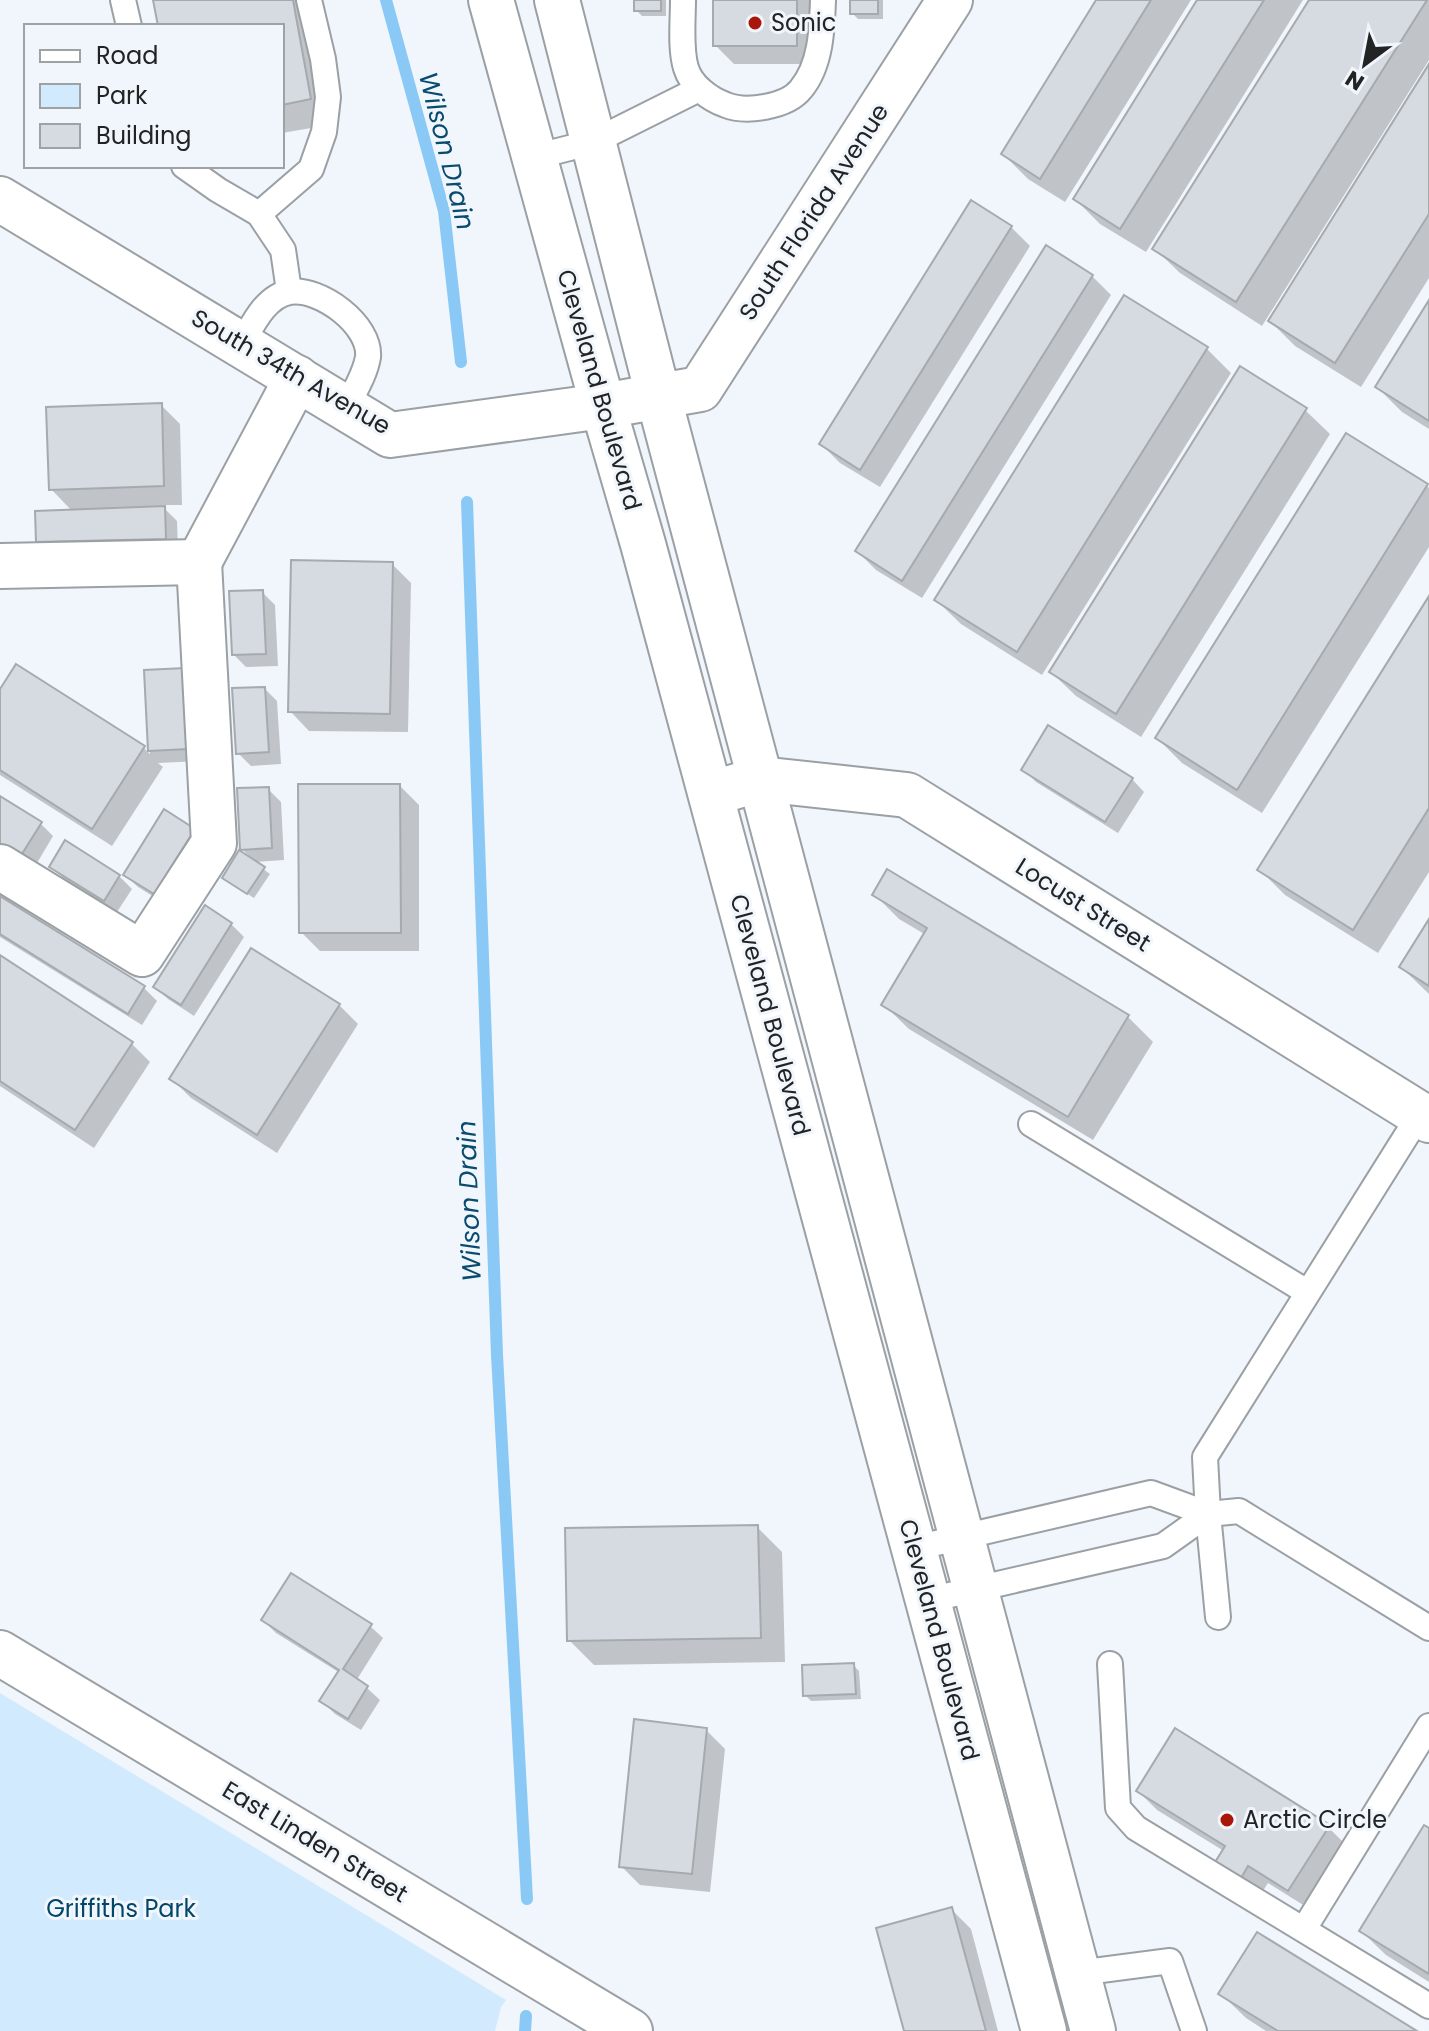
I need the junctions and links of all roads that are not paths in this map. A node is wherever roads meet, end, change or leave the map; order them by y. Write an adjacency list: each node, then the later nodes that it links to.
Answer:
1 (123, 0): 8 (lane)
2 (309, 0): 14 (lane)
3 (491, 0): 11 (main road, Cleveland Boulevard)
4 (557, 0): 10 (main road, Cleveland Boulevard)
5 (683, 0): 9 (lane)
6 (823, 0): 9 (lane)
7 (950, 0): 18 (main road, South Florida Avenue)
8 (129, 24)
9 (699, 89): 10 (lane)
10 (593, 142): 11 (lane); 18 (main road, Cleveland Boulevard)
11 (534, 157): 19 (main road, Cleveland Boulevard)
12 (187, 168): 14 (lane)
13 (0, 199): 16 (main road, South 34th Avenue)
14 (259, 214): 15 (lane)
15 (289, 291): 16 (lane); 20 (lane)
16 (241, 345): 17 (main road, South 34th Avenue)
17 (297, 378): 20 (main road, South 34th Avenue); 21 (main road)
18 (658, 395): 19 (main road, South 34th Avenue); 23 (main road, Cleveland Boulevard)
19 (603, 406): 20 (main road, South 34th Avenue); 24 (main road, Cleveland Boulevard)
20 (346, 408)
21 (199, 562): 22 (main road); 25 (main road)
22 (0, 566)
23 (760, 779): 24 (main road, Locust Street); 26 (main road, Locust Street); 30 (main road, Cleveland Boulevard)
24 (711, 794): 31 (main road, Cleveland Boulevard)
25 (0, 867)
26 (1424, 1117): 28 (lane)
27 (1031, 1124): 28 (lane)
28 (1307, 1292): 29 (lane)
29 (1208, 1514): 30 (lane); 32 (lane); 34 (lane); 35 (lane)
30 (962, 1537): 31 (lane); 32 (main road, Cleveland Boulevard)
31 (915, 1548): 33 (main road, Cleveland Boulevard)
32 (976, 1590): 33 (lane); 40 (main road, Cleveland Boulevard)
33 (928, 1600): 43 (main road, Cleveland Boulevard)
34 (1218, 1617)
35 (1429, 1628)
36 (0, 1653): 42 (main road, East Linden Street)
37 (1110, 1664): 39 (lane)
38 (1429, 1726): 39 (lane)
39 (1304, 1929): 41 (lane)
40 (1078, 1973): 44 (main road, Cleveland Boulevard); 45 (lane)
41 (1429, 2006)
42 (630, 2031)
43 (1044, 2031)
44 (1093, 2031)
45 (1194, 2031)

